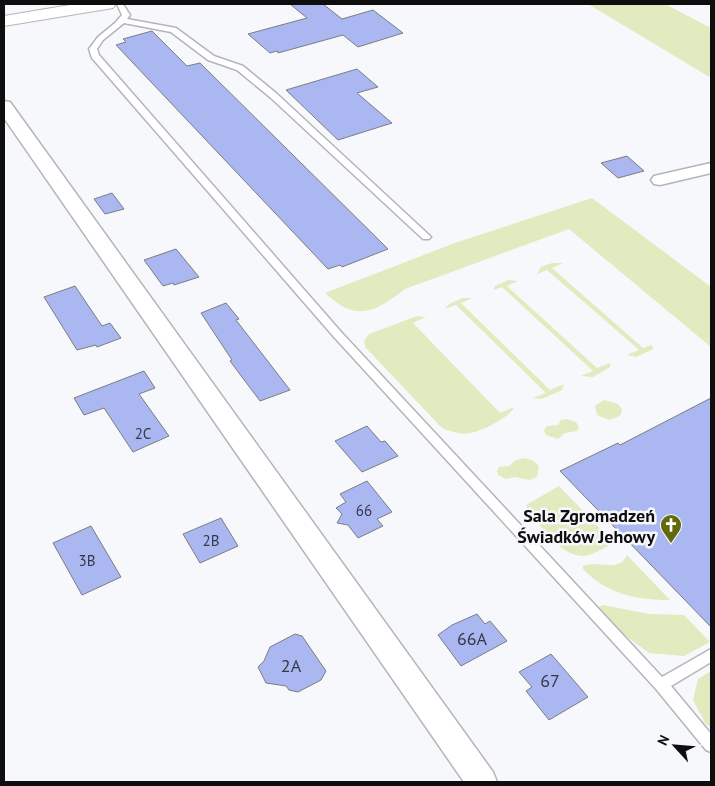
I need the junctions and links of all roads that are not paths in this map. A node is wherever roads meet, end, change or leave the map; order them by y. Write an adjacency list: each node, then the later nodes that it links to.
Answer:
1 (107, 4): 4 (street)
2 (120, 4): 3 (lane)
3 (123, 20): 8 (lane); 10 (lane)
4 (4, 21)
5 (4, 106): 12 (street)
6 (711, 168): 7 (street)
7 (660, 180)
8 (426, 237)
9 (711, 656): 10 (lane)
10 (661, 685): 11 (lane)
11 (711, 745)
12 (482, 782)

